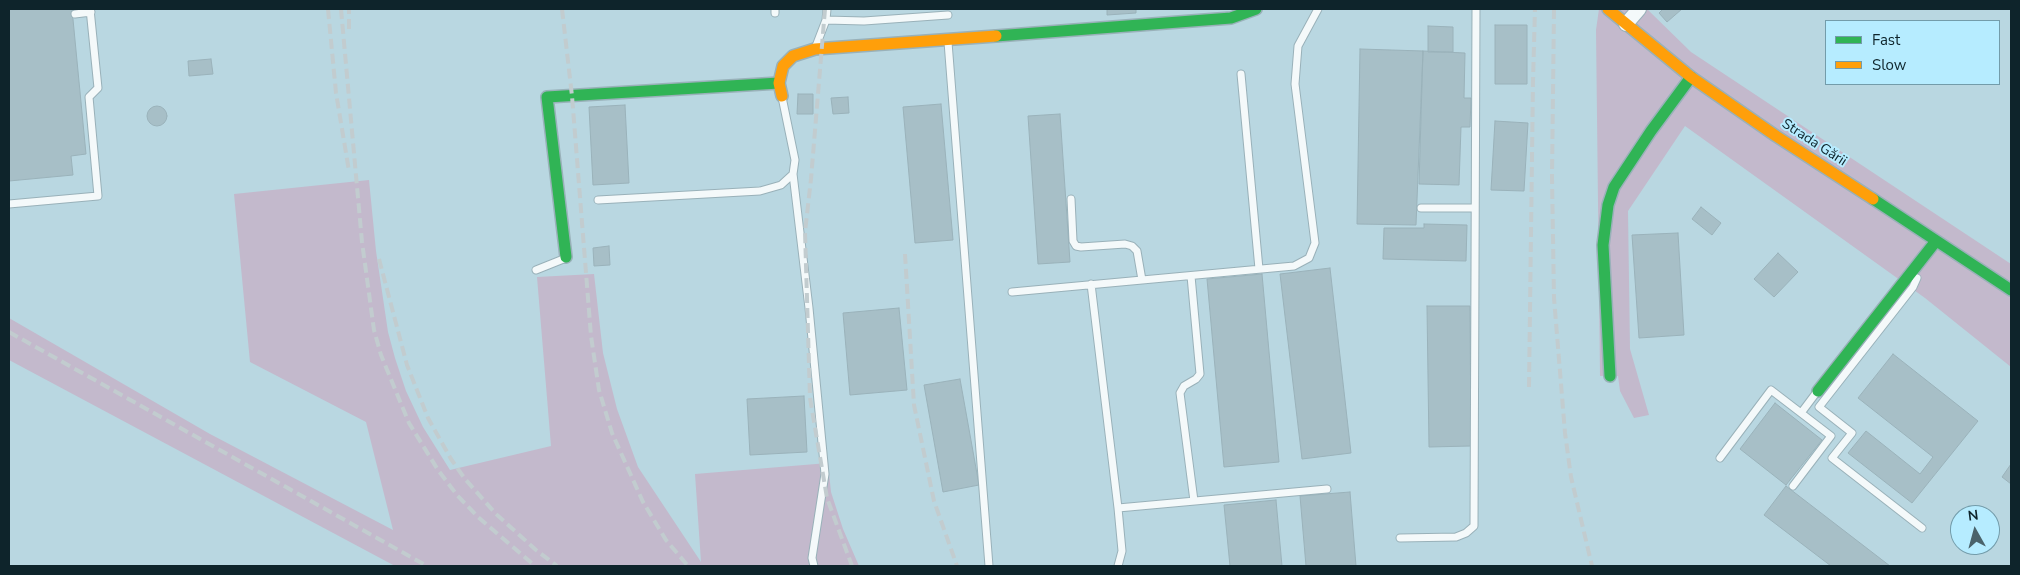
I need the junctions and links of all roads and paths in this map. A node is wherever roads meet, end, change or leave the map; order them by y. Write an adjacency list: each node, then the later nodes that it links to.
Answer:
1 (827, 9): 10 (lane)
2 (1256, 9): 12 (street)
3 (1318, 9): 27 (lane)
4 (1476, 9): 23 (lane)
5 (1608, 9): 11 (street, Strada Gării)
6 (1639, 9): 11 (street)
7 (90, 10): 8 (lane); 21 (lane)
8 (75, 14)
9 (948, 15): 10 (lane)
10 (826, 20): 13 (lane)
11 (1626, 24): 15 (street, Strada Gării)
12 (948, 39): 13 (street); 45 (lane)
13 (815, 49): 16 (street)
14 (1241, 74): 27 (lane)
15 (1691, 77): 24 (street, Strada Gării); 34 (street)
16 (779, 83): 17 (street); 25 (street)
17 (782, 96): 18 (lane)
18 (793, 174): 20 (lane); 44 (lane)
19 (1071, 199): 30 (lane)
20 (598, 200)
21 (9, 204)
22 (1421, 208): 23 (lane)
23 (1475, 208): 43 (lane)
24 (1936, 240): 26 (street); 32 (street, Strada Gării)
25 (566, 258): 28 (lane)
26 (1920, 260): 35 (street); 42 (lane)
27 (1259, 269): 29 (lane)
28 (536, 270)
29 (1191, 276): 30 (lane); 40 (lane)
30 (1142, 280): 31 (lane)
31 (1091, 284): 33 (lane); 41 (lane)
32 (2011, 290)
33 (1012, 292)
34 (1610, 376)
35 (1818, 391): 36 (lane)
36 (1801, 413): 37 (lane); 38 (lane)
37 (1720, 458)
38 (1794, 486)
39 (1327, 489): 40 (lane)
40 (1194, 501): 41 (lane)
41 (1118, 508): 46 (lane)
42 (1922, 528)
43 (1400, 538)
44 (814, 566)
45 (989, 566)
46 (1118, 566)

